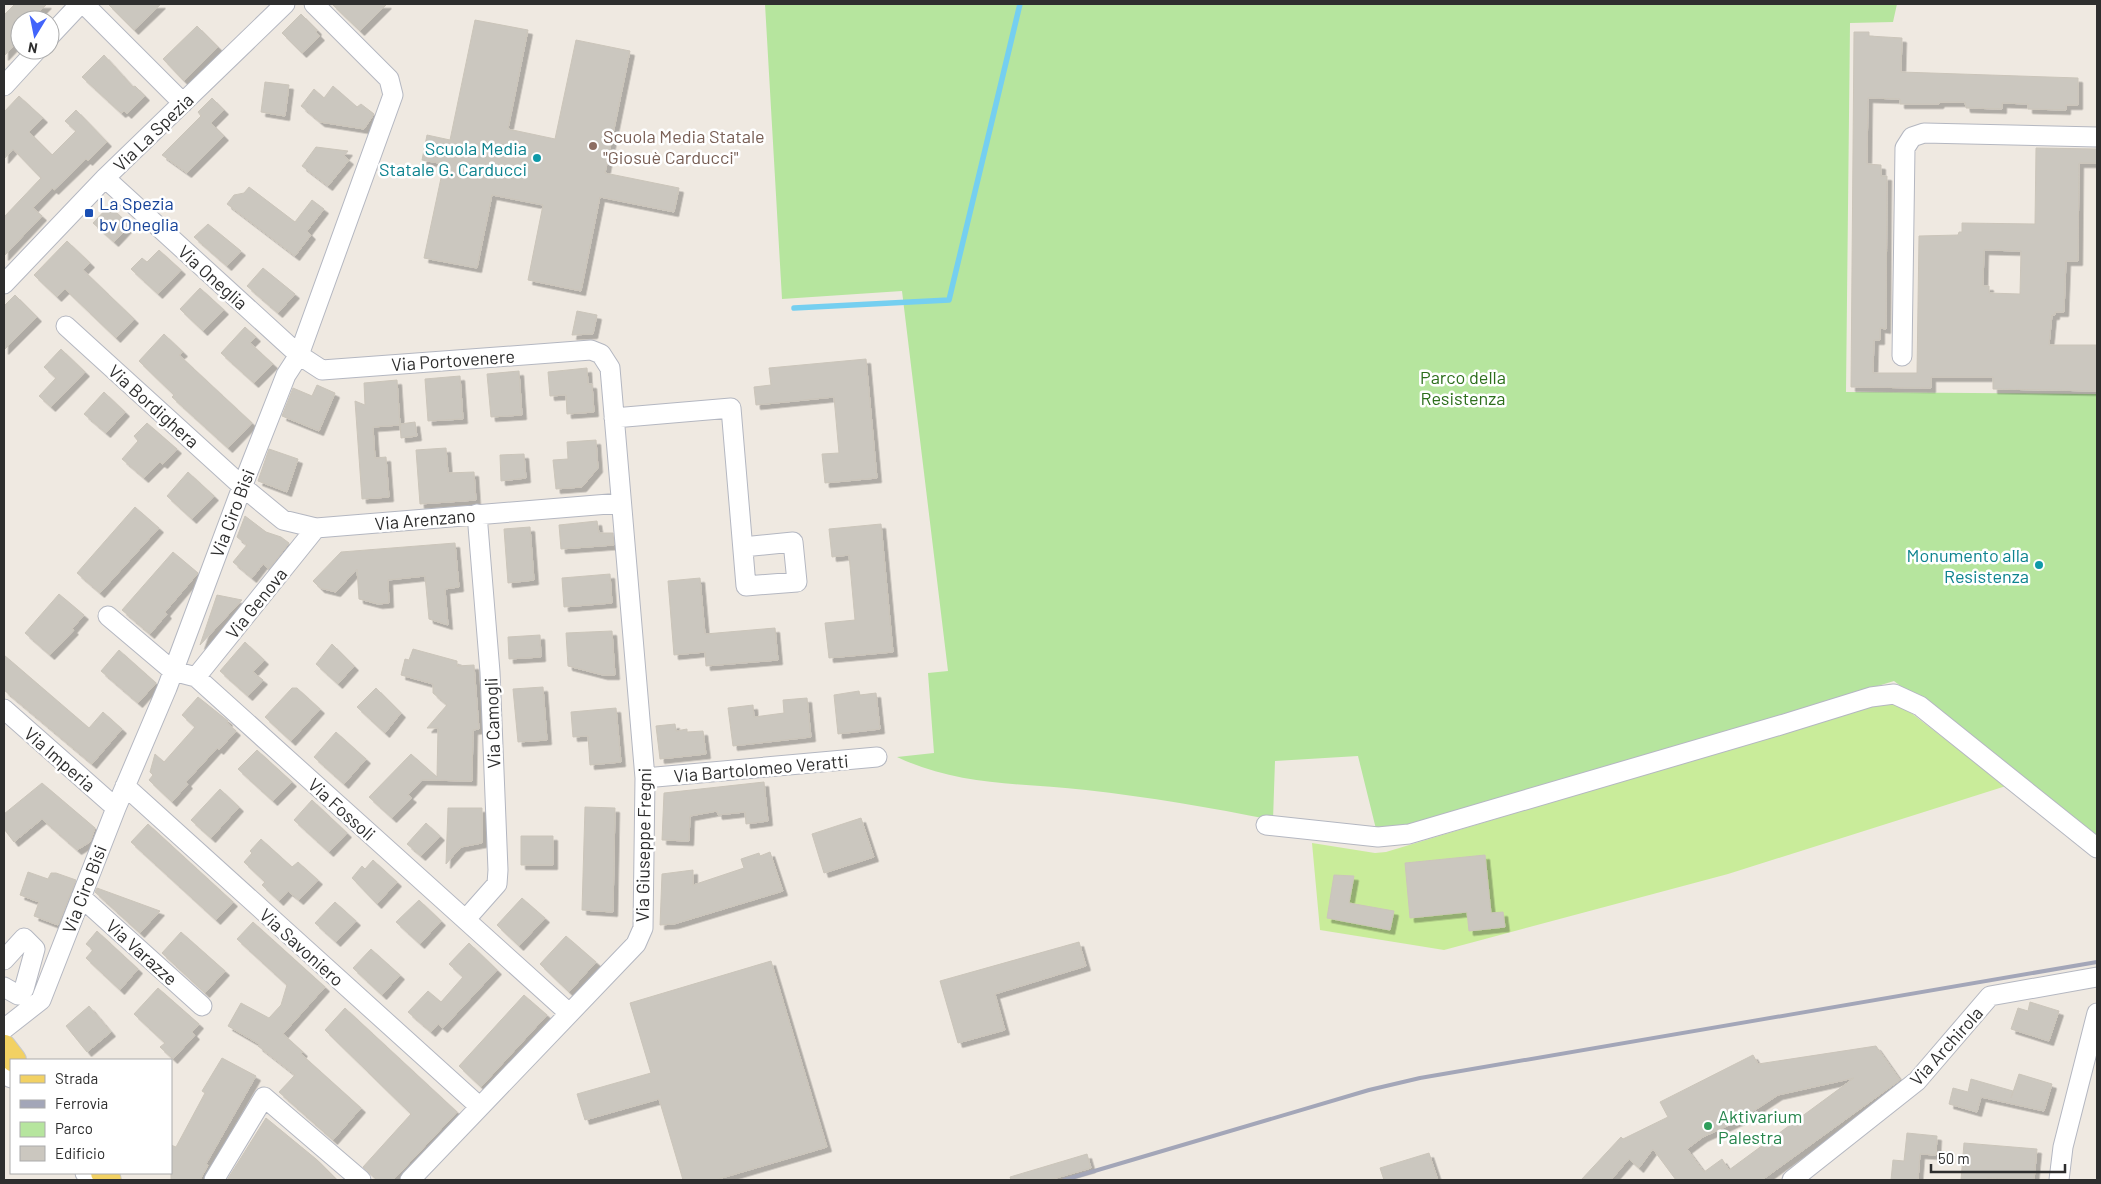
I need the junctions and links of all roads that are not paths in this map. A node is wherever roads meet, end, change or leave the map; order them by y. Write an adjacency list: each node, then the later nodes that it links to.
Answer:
1 (80, 4): 5 (street)
2 (84, 4): 8 (street)
3 (285, 4): 8 (street, Via La Spezia)
4 (314, 4): 13 (street, Via Ciro Bisi)
5 (60, 25)
6 (28, 60): 7 (street)
7 (4, 86)
8 (183, 103): 10 (street, Via La Spezia)
9 (2097, 137): 14 (street)
10 (106, 178): 11 (street, Via La Spezia); 13 (street, Via Oneglia)
11 (4, 284)
12 (66, 326): 17 (street, Via Bordighera)
13 (299, 355): 15 (street, Via Portovenere); 17 (street, Via Ciro Bisi)
14 (1902, 356)
15 (607, 361): 16 (street, Via Giuseppe Fregni)
16 (614, 418): 18 (street, Via Giuseppe Fregni); 21 (street)
17 (242, 487): 20 (street, Via Arenzano); 23 (street, Via Ciro Bisi)
18 (621, 502): 19 (street, Via Arenzano); 27 (street, Via Giuseppe Fregni)
19 (476, 514): 20 (street, Via Arenzano); 33 (street, Via Camogli)
20 (316, 528): 24 (street, Via Genova)
21 (743, 547)
22 (108, 616): 23 (street, Via Fossoli)
23 (173, 671): 24 (street, Via Fossoli); 28 (street, Via Ciro Bisi)
24 (196, 677): 33 (street, Via Fossoli)
25 (4, 709): 29 (street, Via Imperia)
26 (876, 757): 27 (street, Via Bartolomeo Veratti)
27 (645, 778): 38 (street, Via Giuseppe Fregni)
28 (125, 786): 29 (street, Via Ciro Bisi); 43 (street, Via Savoniero)
29 (116, 808): 32 (street, Via Ciro Bisi)
30 (1266, 824): 31 (street)
31 (2097, 848)
32 (81, 897): 37 (street, Via Varazze); 40 (street, Via Ciro Bisi)
33 (466, 919): 38 (street, Via Fossoli)
34 (4, 960): 36 (street)
35 (2097, 977): 47 (street, Via Archirola)
36 (4, 987)
37 (202, 1006)
38 (570, 1013): 43 (street, Via Giuseppe Fregni)
39 (2097, 1014): 48 (street)
40 (4, 1029)
41 (4, 1047): 42 (main road)
42 (13, 1059)
43 (480, 1107): 46 (street, Via Giuseppe Fregni)
44 (214, 1180): 45 (street)
45 (361, 1180)
46 (410, 1180)
47 (1792, 1180)
48 (2060, 1180)

